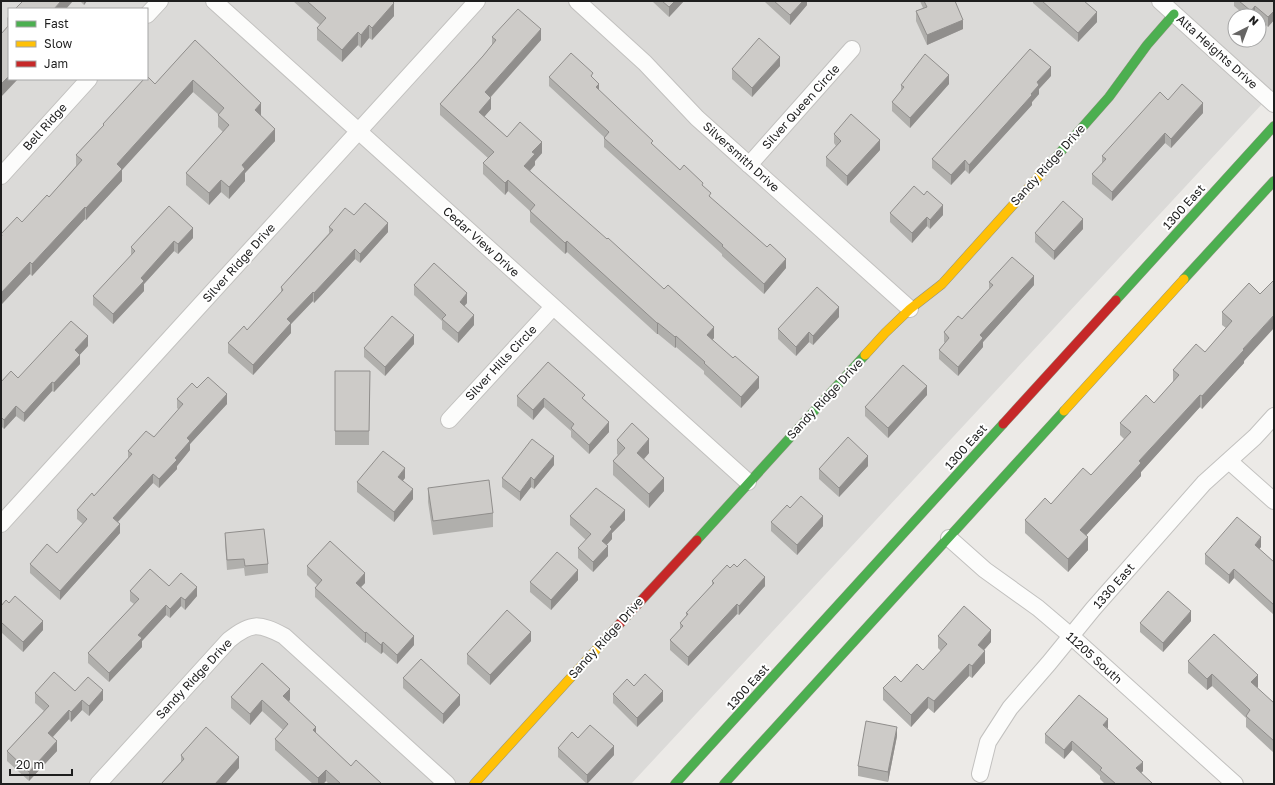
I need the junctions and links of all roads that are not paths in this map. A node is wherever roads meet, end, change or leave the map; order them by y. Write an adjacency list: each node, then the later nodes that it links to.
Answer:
1 (160, 1): 6 (street)
2 (214, 1): 12 (street, Cedar View Drive)
3 (477, 1): 12 (street, Silver Ridge Drive)
4 (1160, 1): 7 (street, Alta Heights Drive)
5 (585, 4): 13 (street, Silversmith Drive)
6 (148, 14)
7 (1174, 14): 10 (street, Alta Heights Drive); 17 (main road, Sandy Ridge Drive)
8 (852, 50): 13 (street, Silver Queen Circle)
9 (88, 80): 14 (street, Bell Ridge)
10 (1274, 104)
11 (1274, 126): 30 (main road, 1300 East)
12 (359, 132): 16 (street, Cedar View Drive); 23 (street, Silver Ridge Drive)
13 (749, 165): 17 (street, Silversmith Drive)
14 (1, 176)
15 (1274, 181): 24 (main road)
16 (554, 307): 19 (street, Silver Hills Circle); 21 (street, Cedar View Drive)
17 (910, 309): 21 (main road, Sandy Ridge Drive)
18 (1274, 416): 20 (street, 1330 East)
19 (449, 420)
20 (1229, 461): 22 (street); 25 (street, 1330 East)
21 (748, 482): 29 (main road, Sandy Ridge Drive)
22 (1274, 501)
23 (1, 524)
24 (949, 538): 25 (street, 11205 South); 31 (main road)
25 (1071, 636): 26 (street, 1330 East); 32 (street, 11205 South)
26 (980, 774)
27 (98, 784): 28 (street, Sandy Ridge Drive)
28 (447, 784)
29 (474, 784)
30 (675, 784)
31 (724, 784)
32 (1235, 784)

